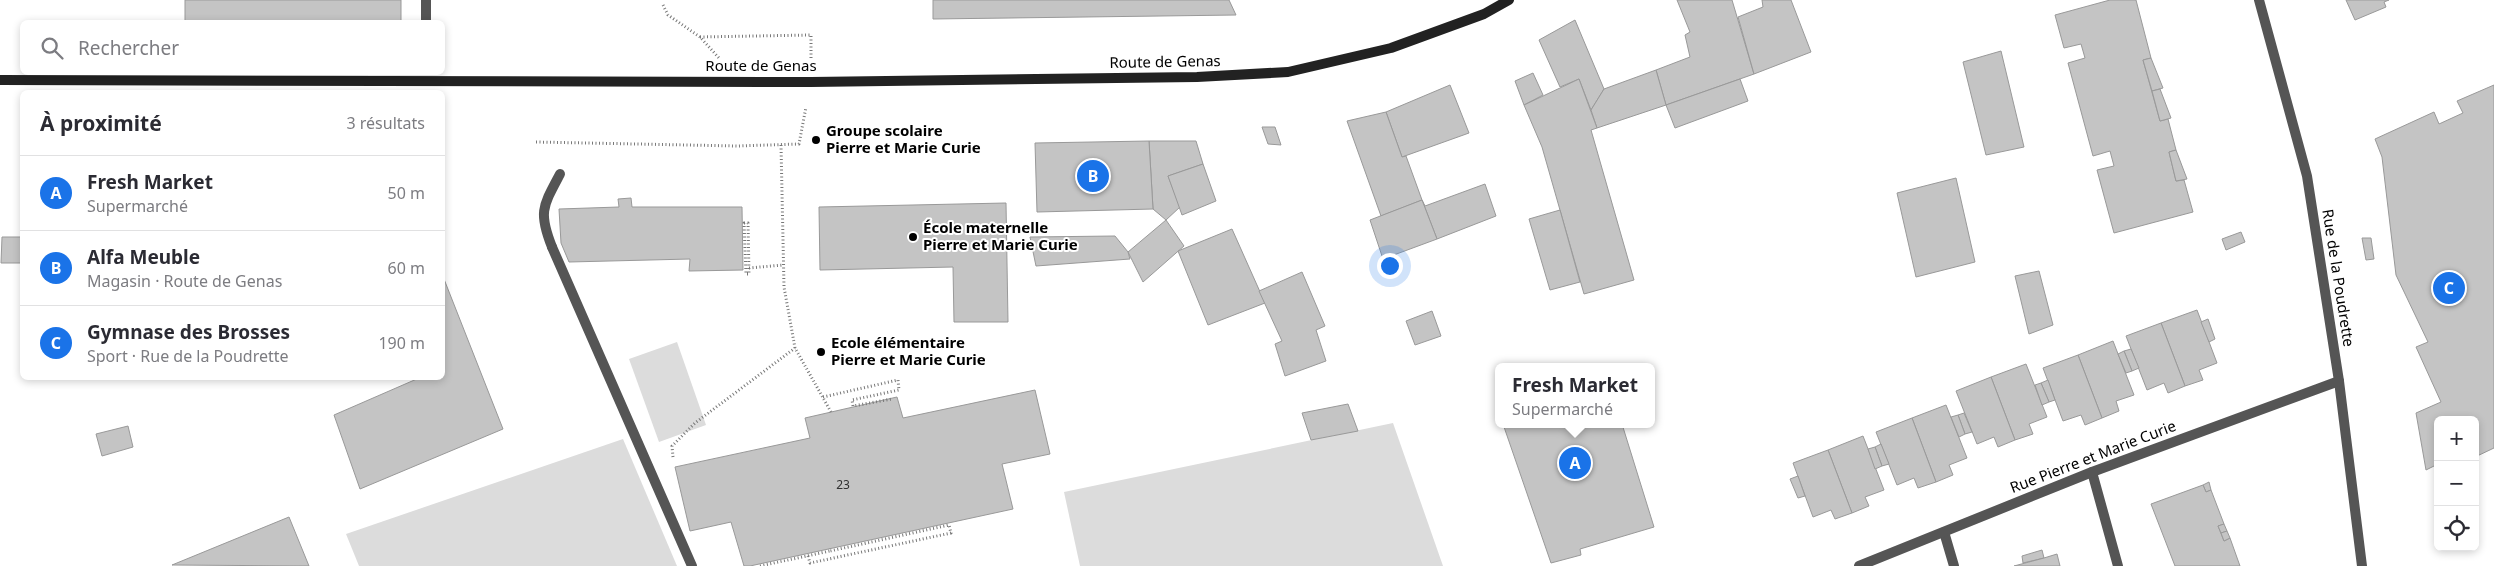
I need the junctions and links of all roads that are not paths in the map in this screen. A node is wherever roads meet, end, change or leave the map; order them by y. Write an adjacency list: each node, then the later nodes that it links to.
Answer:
1 (426, 0): 4 (street)
2 (1509, 0): 5 (main road, Route de Genas)
3 (2259, 0): 8 (street, Rue de la Poudrette)
4 (426, 20)
5 (426, 77): 6 (main road, Route de Genas)
6 (0, 80)
7 (560, 174): 11 (street)
8 (2339, 381): 9 (street, Rue Pierre et Marie Curie); 15 (street, Rue de la Poudrette)
9 (2092, 472): 10 (street, Rue Pierre et Marie Curie); 14 (street)
10 (1944, 532): 12 (street, Rue Pierre et Marie Curie); 13 (street)
11 (692, 566)
12 (1859, 566)
13 (1954, 566)
14 (2118, 566)
15 (2362, 566)

